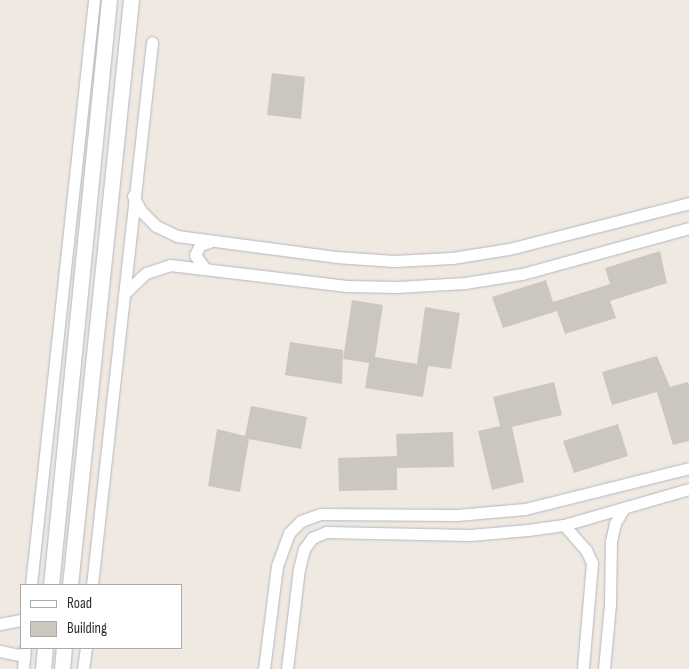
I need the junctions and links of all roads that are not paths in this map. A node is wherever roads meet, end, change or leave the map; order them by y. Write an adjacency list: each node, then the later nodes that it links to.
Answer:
1 (94, 0): 17 (street)
2 (109, 0): 18 (street)
3 (131, 0): 19 (street)
4 (152, 42): 5 (street)
5 (133, 196): 8 (street); 10 (street)
6 (689, 203): 8 (street)
7 (689, 228): 9 (street)
8 (209, 242): 9 (street)
9 (204, 267): 10 (street)
10 (124, 294): 20 (street)
11 (689, 468): 32 (street)
12 (689, 489): 13 (street)
13 (624, 508): 14 (street); 15 (street)
14 (564, 525): 16 (street); 33 (street)
15 (611, 561): 16 (street); 35 (street)
16 (592, 563): 34 (street)
17 (31, 584)
18 (51, 584)
19 (70, 584)
20 (92, 584)
21 (20, 620): 22 (street)
22 (0, 624)
23 (45, 649): 29 (street)
24 (64, 649): 30 (street)
25 (86, 649): 31 (street)
26 (0, 650): 27 (street)
27 (24, 652): 28 (street)
28 (22, 669)
29 (43, 669)
30 (62, 669)
31 (83, 669)
32 (264, 669)
33 (286, 669)
34 (583, 669)
35 (604, 669)

